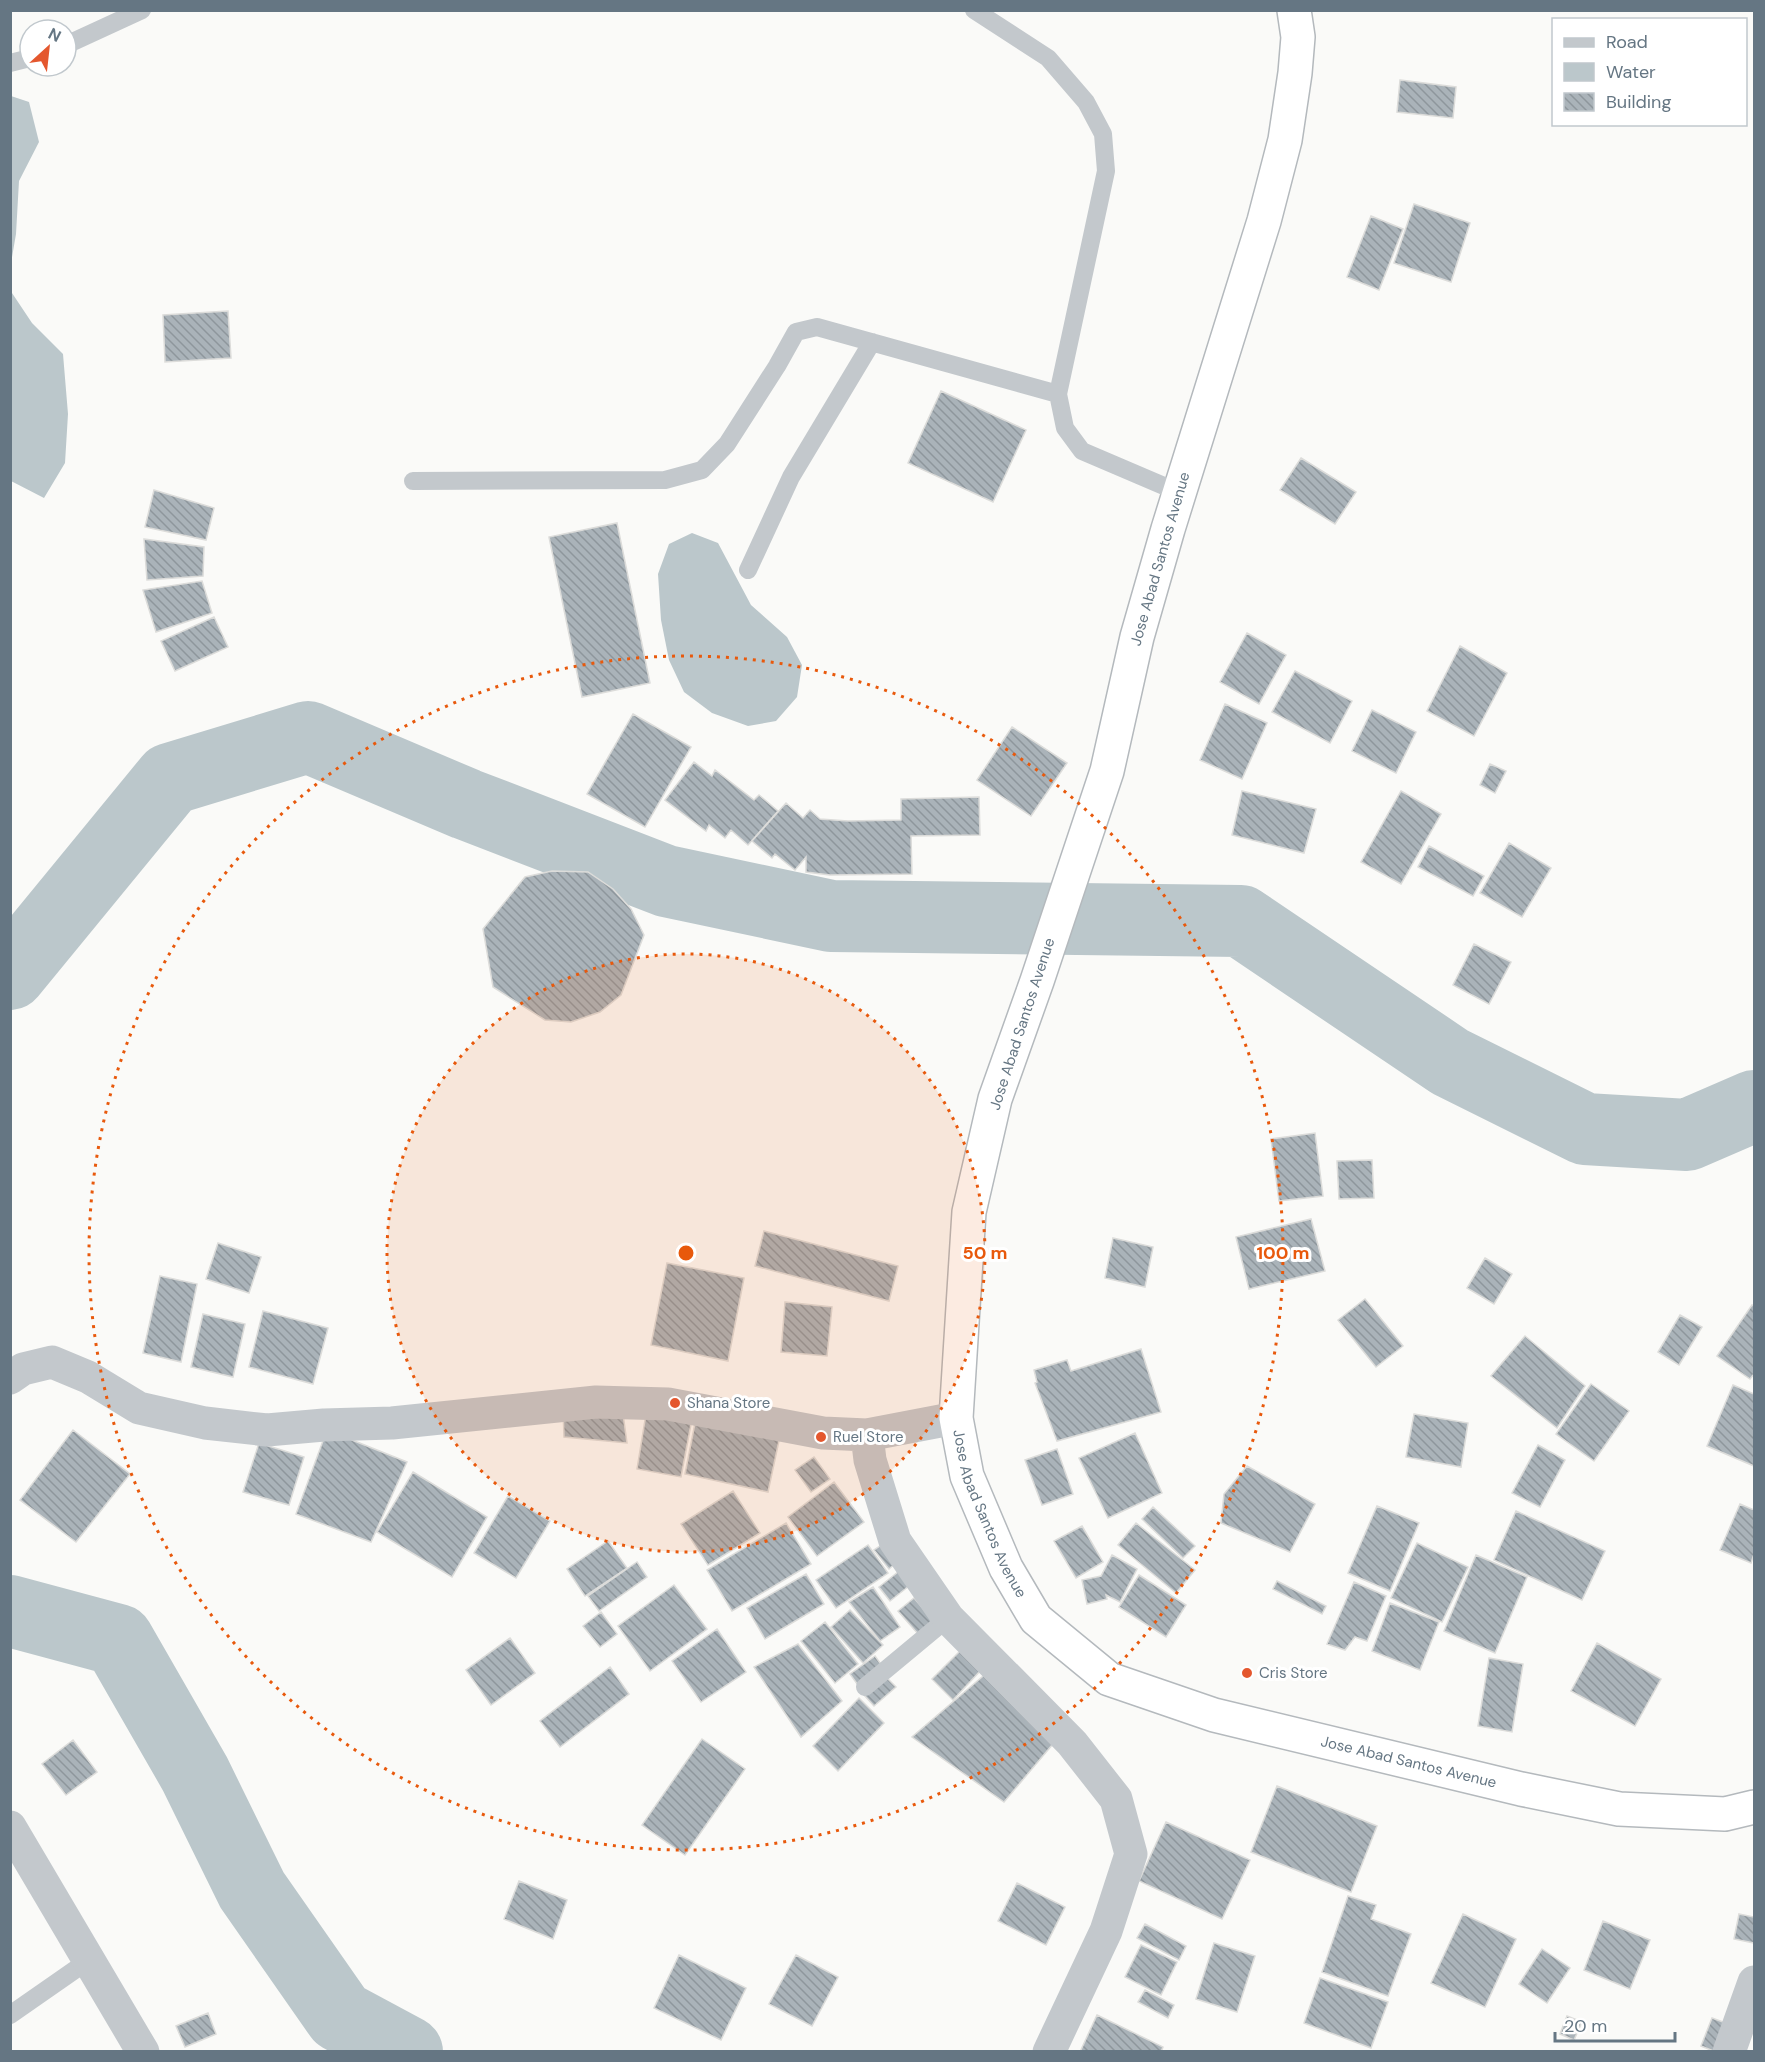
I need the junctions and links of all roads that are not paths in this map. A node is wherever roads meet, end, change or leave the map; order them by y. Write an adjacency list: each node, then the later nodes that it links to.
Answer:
1 (142, 10): 4 (lane)
2 (974, 10): 6 (lane)
3 (1294, 10): 8 (highway, Jose Abad Santos Avenue)
4 (78, 39)
5 (872, 342): 6 (lane); 7 (lane); 9 (lane)
6 (1059, 394): 8 (lane)
7 (413, 481)
8 (1178, 492): 11 (highway, Jose Abad Santos Avenue)
9 (748, 570)
10 (10, 1378): 12 (street)
11 (956, 1418): 12 (street); 15 (highway, Jose Abad Santos Avenue)
12 (867, 1435): 13 (street)
13 (948, 1618): 14 (lane); 21 (street)
14 (865, 1687)
15 (1755, 1807)
16 (10, 1827): 17 (street)
17 (88, 1960): 19 (lane); 20 (street)
18 (1755, 1982): 22 (street)
19 (10, 2015)
20 (143, 2052)
21 (1049, 2052)
22 (1729, 2052)

